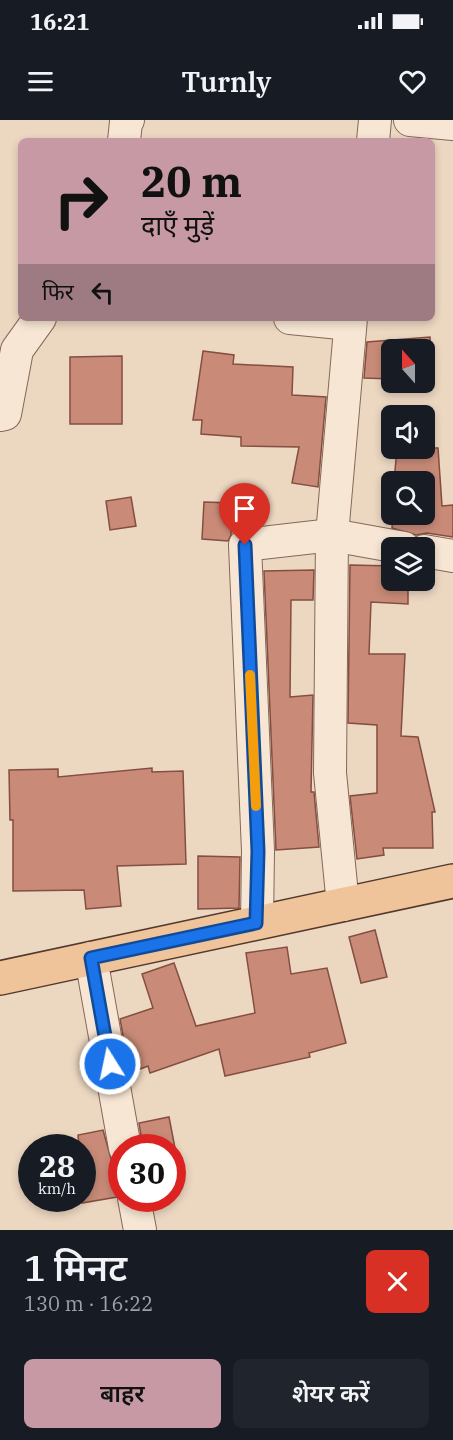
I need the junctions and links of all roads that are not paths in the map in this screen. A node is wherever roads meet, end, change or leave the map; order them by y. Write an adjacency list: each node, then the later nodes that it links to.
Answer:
1 (128, 120): 5 (street)
2 (375, 120): 6 (street)
3 (410, 120): 4 (street)
4 (453, 124)
5 (124, 138)
6 (373, 138)
7 (38, 321): 9 (street)
8 (351, 321): 10 (street)
9 (0, 415)
10 (332, 535): 11 (street); 15 (street); 16 (street)
11 (381, 544)
12 (435, 553): 13 (street)
13 (453, 556)
14 (453, 881): 15 (main road)
15 (343, 905): 16 (main road)
16 (256, 923): 17 (main road)
17 (91, 958): 18 (main road); 19 (street)
18 (0, 978)
19 (122, 1134)
20 (137, 1212): 21 (street)
21 (140, 1230)

